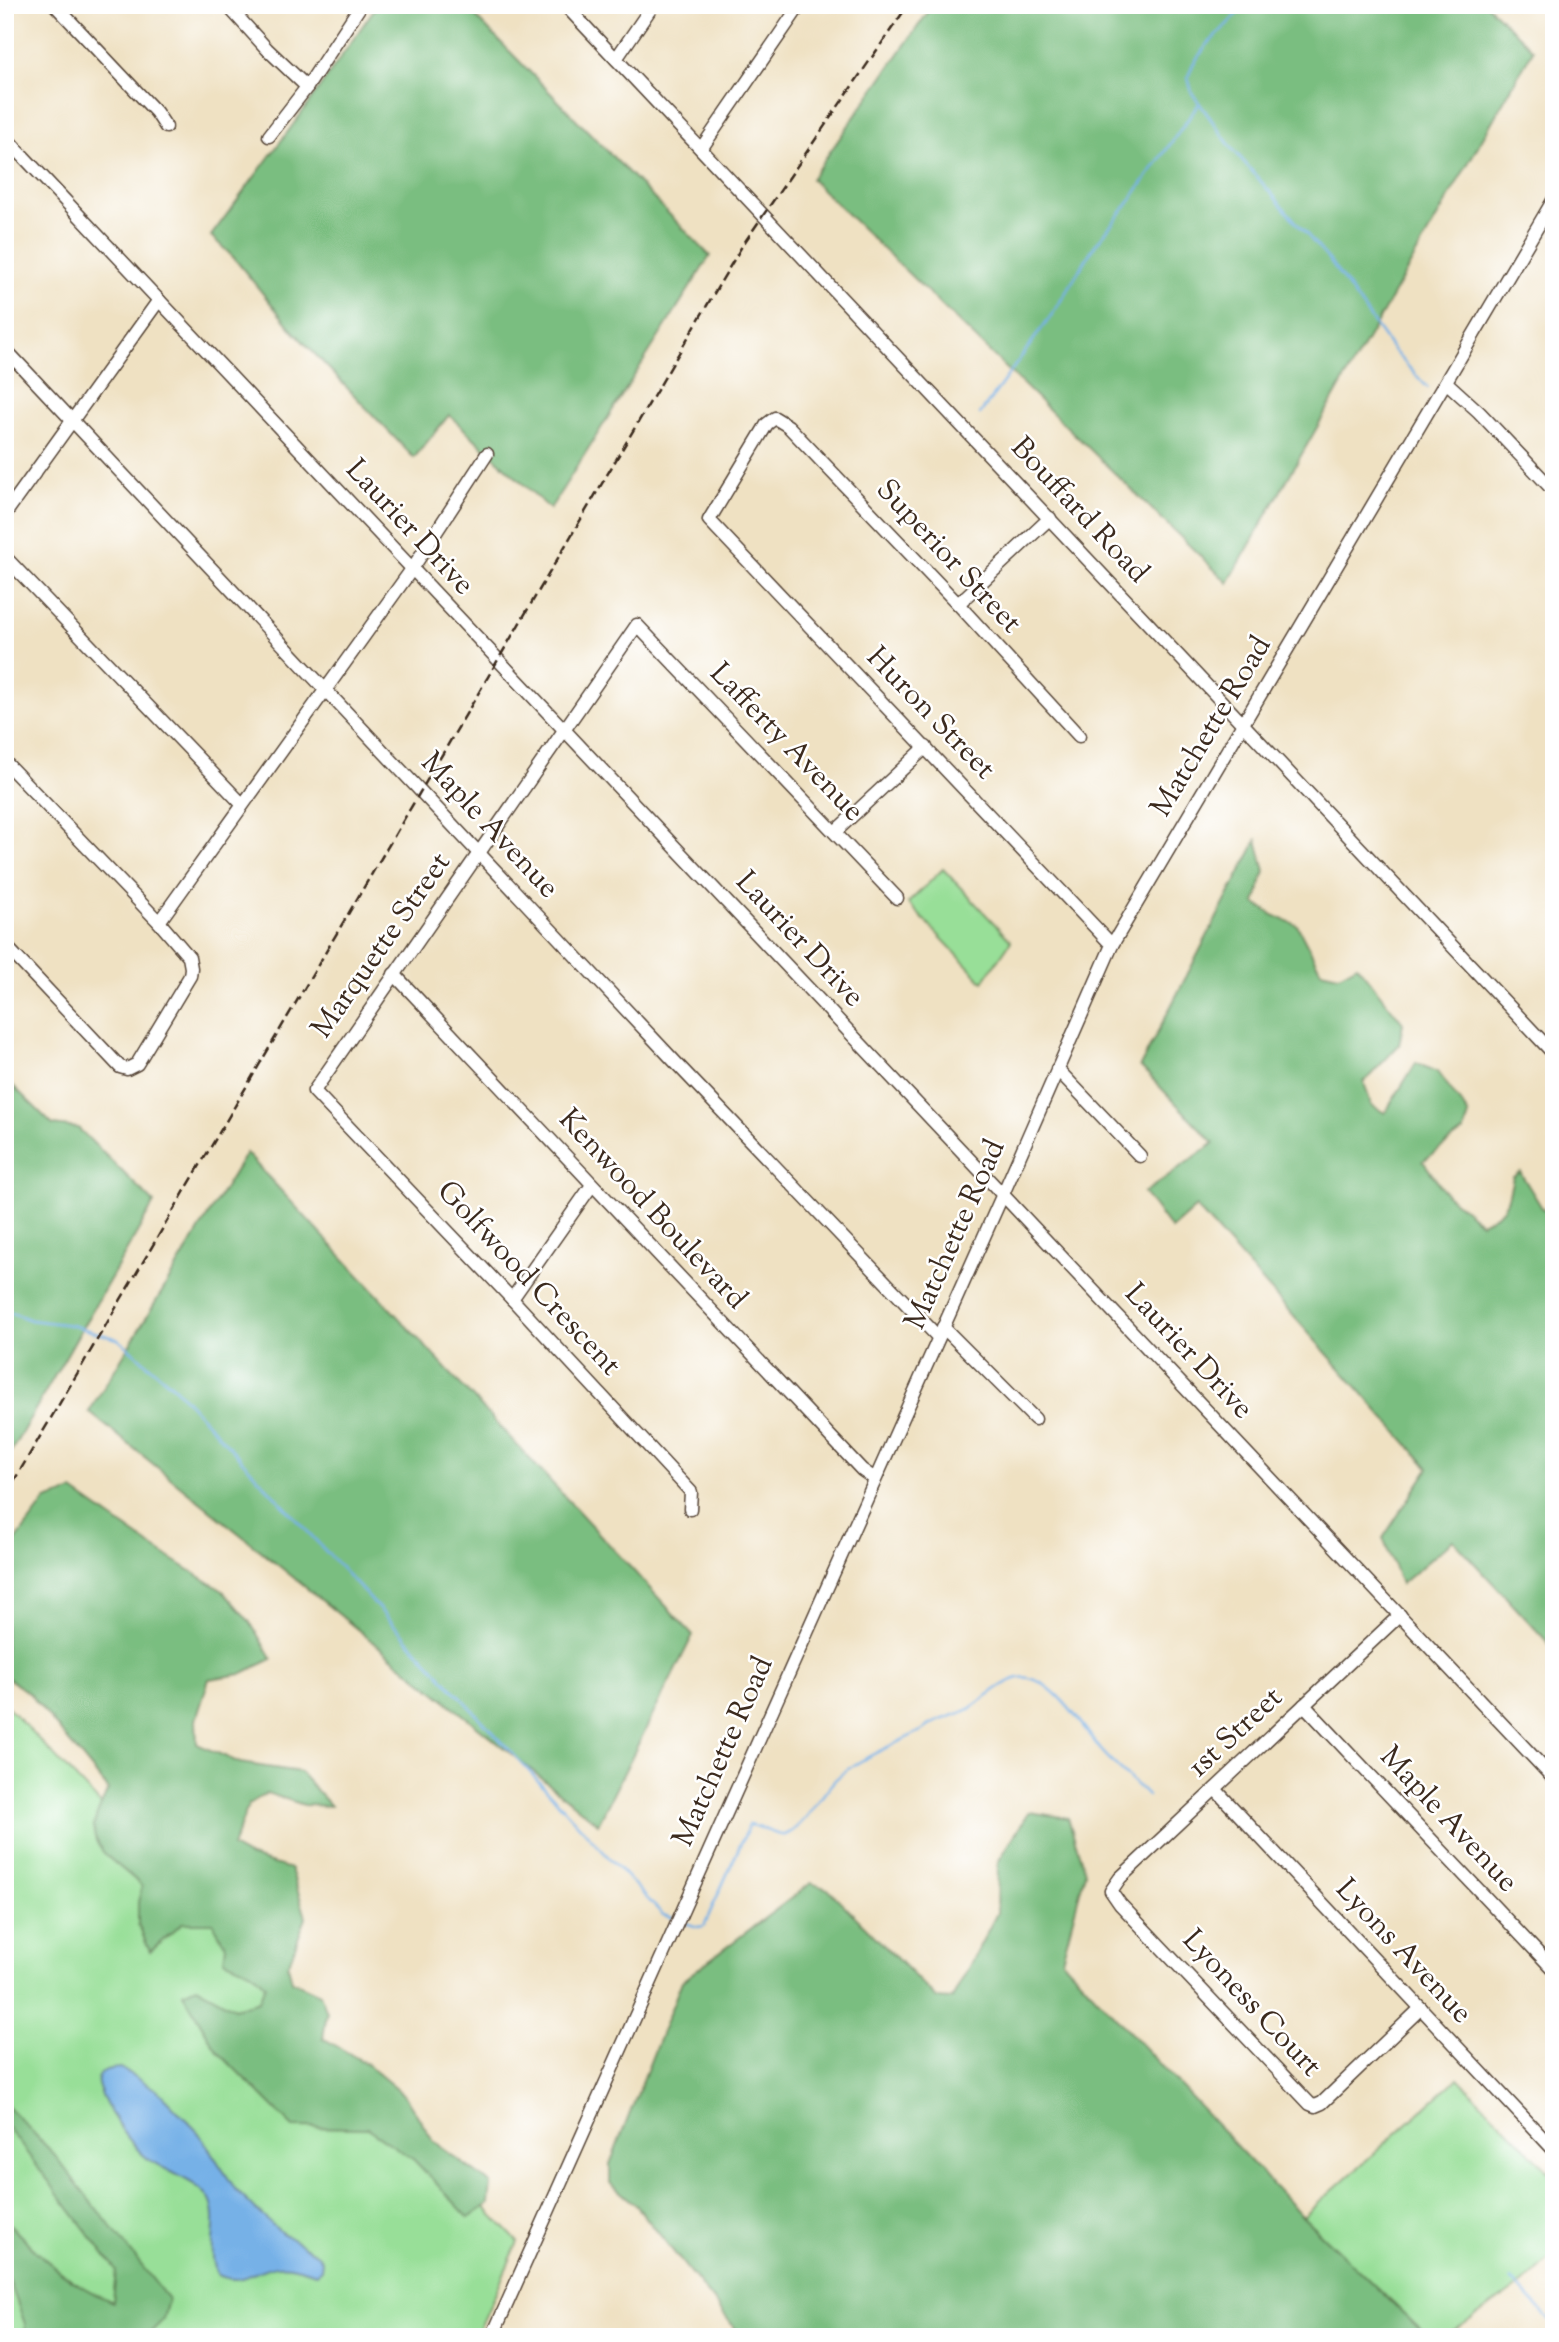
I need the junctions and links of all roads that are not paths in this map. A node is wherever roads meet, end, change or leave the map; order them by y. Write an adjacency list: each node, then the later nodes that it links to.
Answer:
1 (55, 5): 9 (street)
2 (227, 5): 8 (street)
3 (362, 5): 8 (street)
4 (565, 5): 7 (street, Bouffard Road)
5 (653, 5): 7 (street)
6 (800, 5): 12 (street)
7 (616, 59): 12 (street, Bouffard Road)
8 (307, 87): 11 (street)
9 (166, 127)
10 (5, 136): 14 (street, Laurier Drive)
11 (269, 136)
12 (701, 149): 21 (street, Bouffard Road)
13 (1554, 199): 16 (street, Matchette Road)
14 (159, 300): 17 (street); 24 (street, Laurier Drive)
15 (5, 349): 17 (street, Maple Avenue)
16 (1446, 382): 19 (street); 28 (street, Matchette Road)
17 (72, 419): 20 (street); 27 (street, Maple Avenue)
18 (487, 454): 24 (street)
19 (1554, 491)
20 (5, 514)
21 (1050, 518): 25 (street); 28 (street, Bouffard Road)
22 (709, 520): 25 (street, Superior Street); 31 (street, Huron Street)
23 (5, 557): 33 (street)
24 (412, 569): 27 (street); 29 (street, Laurier Drive)
25 (958, 604): 30 (street, Superior Street)
26 (637, 625): 29 (street, Marquette Street); 34 (street, Lafferty Avenue)
27 (325, 688): 33 (street); 35 (street, Maple Avenue)
28 (1244, 725): 39 (street, Matchette Road); 41 (street, Bouffard Road)
29 (564, 731): 35 (street, Marquette Street); 46 (street, Laurier Drive)
30 (1079, 736)
31 (926, 747): 34 (street); 39 (street, Huron Street)
32 (5, 762): 37 (street)
33 (242, 804): 37 (street)
34 (835, 832): 36 (street, Lafferty Avenue)
35 (479, 853): 40 (street, Marquette Street); 48 (street, Maple Avenue)
36 (897, 898)
37 (159, 922): 38 (street)
38 (5, 945)
39 (1112, 945): 42 (street, Matchette Road)
40 (394, 974): 43 (street, Marquette Street); 45 (street, Kenwood Boulevard)
41 (1554, 1054)
42 (1057, 1069): 44 (street); 46 (street, Matchette Road)
43 (314, 1091): 47 (street, Golfwood Crescent)
44 (1140, 1156)
45 (592, 1185): 47 (street); 50 (street, Kenwood Boulevard)
46 (1003, 1194): 48 (street, Matchette Road); 52 (street, Laurier Drive)
47 (512, 1298): 51 (street, Golfwood Crescent)
48 (941, 1332): 49 (street, Maple Avenue); 50 (street, Matchette Road)
49 (1035, 1419)
50 (875, 1479): 60 (street, Matchette Road)
51 (690, 1509)
52 (1400, 1615): 53 (street, 1st Street); 54 (street, Laurier Drive)
53 (1304, 1705): 55 (street, 1st Street); 57 (street, Maple Avenue)
54 (1554, 1779)
55 (1214, 1790): 56 (street, 1st Street); 58 (street, Lyons Avenue)
56 (1111, 1891): 58 (street, Lyoness Court)
57 (1554, 1970)
58 (1421, 2008): 59 (street, Lyons Avenue)
59 (1554, 2150)
60 (492, 2337)

